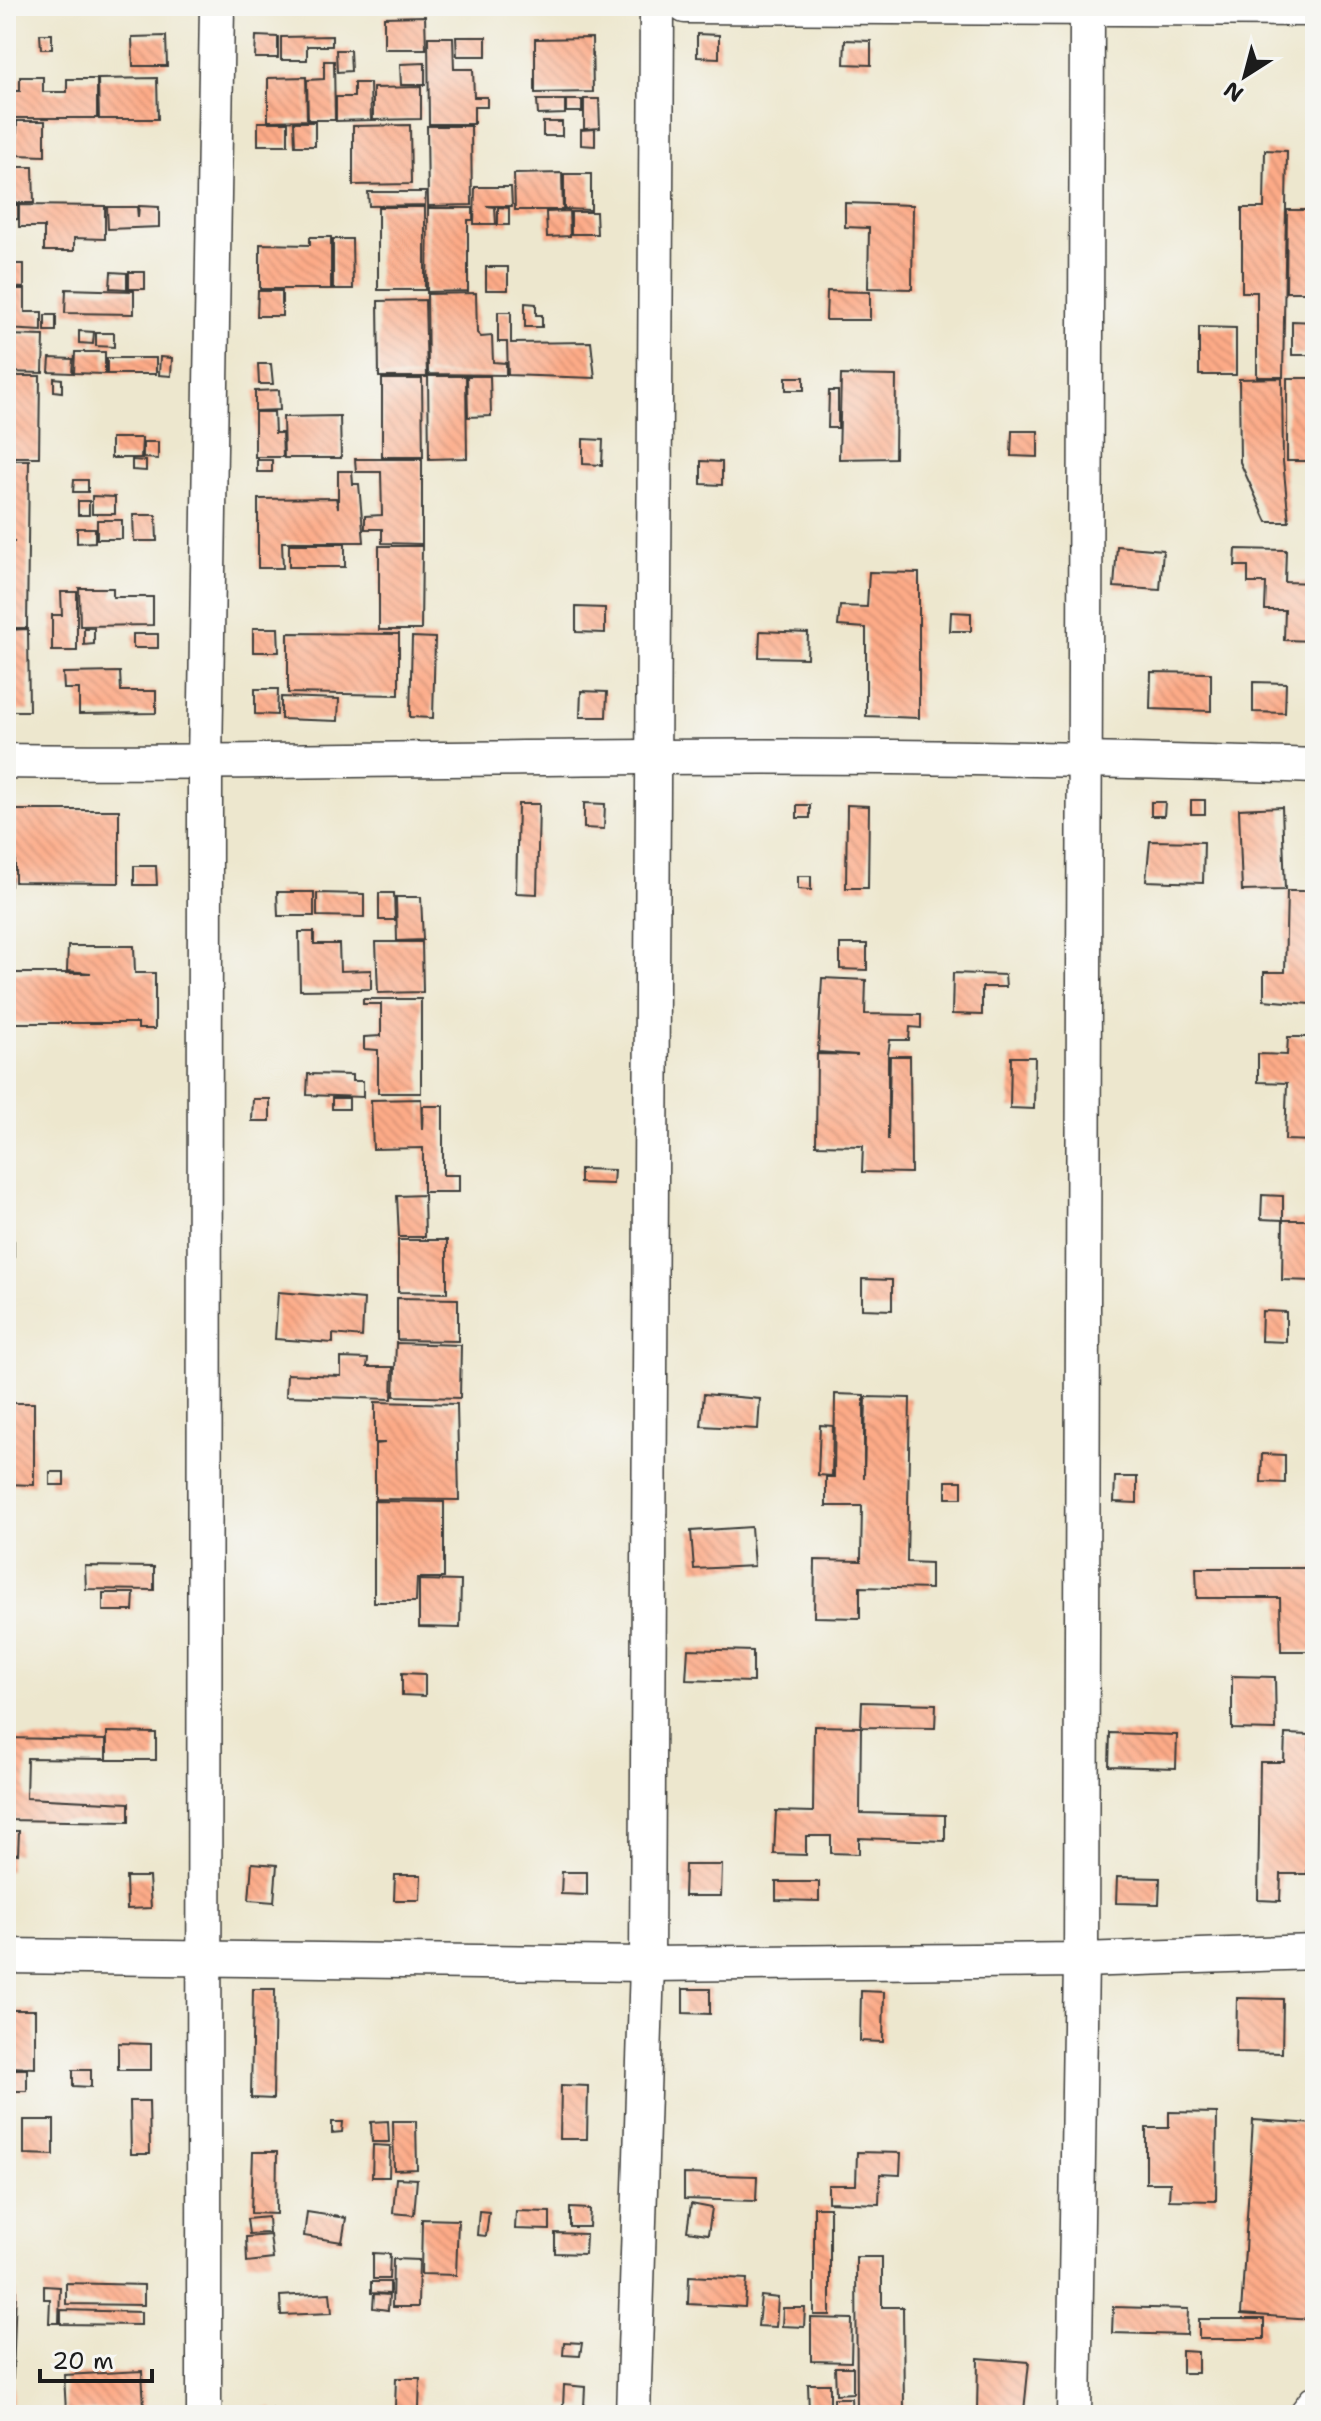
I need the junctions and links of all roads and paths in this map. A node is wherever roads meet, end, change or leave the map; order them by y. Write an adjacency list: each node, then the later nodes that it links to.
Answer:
1 (217, 6): 9 (street)
2 (657, 6): 6 (street)
3 (685, 6): 4 (street)
4 (1087, 9): 5 (street); 7 (street)
5 (1315, 9)
6 (651, 757): 7 (street); 9 (street); 15 (street)
7 (1085, 759): 10 (street); 14 (street)
8 (6, 761): 9 (street)
9 (205, 763): 13 (street)
10 (1315, 766)
11 (1315, 1952): 14 (street)
12 (6, 1956): 13 (street)
13 (204, 1958): 15 (street); 17 (street)
14 (1081, 1960): 15 (street); 19 (street)
15 (647, 1964): 18 (street)
16 (1315, 2403): 20 (street)
17 (204, 2415)
18 (633, 2415)
19 (1074, 2415)
20 (1306, 2415)

